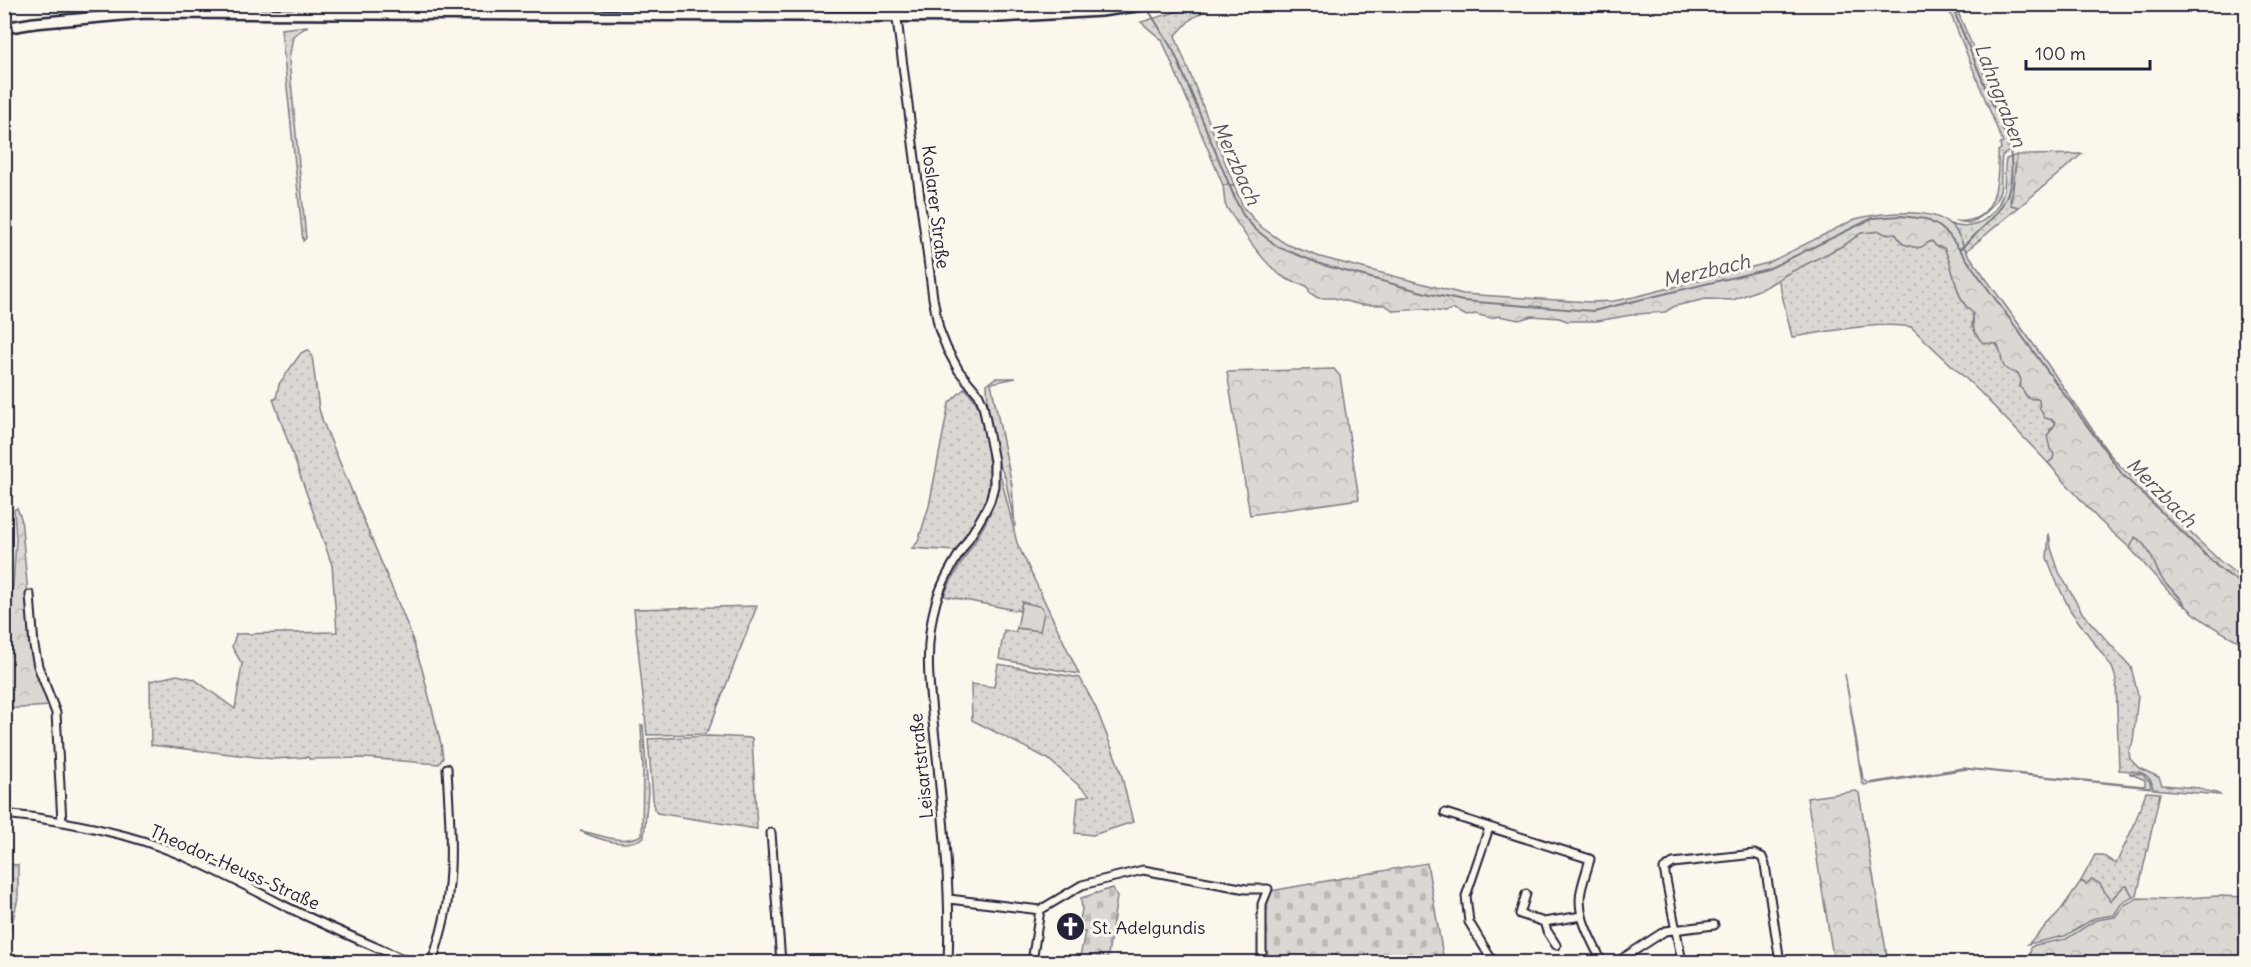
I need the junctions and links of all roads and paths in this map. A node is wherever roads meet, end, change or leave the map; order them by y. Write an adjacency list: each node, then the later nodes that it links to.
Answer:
1 (895, 4): 3 (street, Koslarer Straße)
2 (1151, 4): 3 (main road)
3 (896, 16): 4 (main road); 5 (street, Koslarer Straße)
4 (4, 28)
5 (981, 400): 14 (street, Leisartstraße)
6 (30, 595): 10 (street)
7 (447, 768): 22 (street)
8 (1445, 813): 11 (street)
9 (4, 814): 10 (street, Theodor-Heuss-Straße)
10 (62, 822): 21 (street, Theodor-Heuss-Straße)
11 (1489, 828): 16 (street); 27 (street)
12 (771, 833): 23 (street)
13 (1526, 894): 17 (street)
14 (949, 899): 15 (street); 24 (street, Leisartstraße)
15 (1040, 910): 25 (street); 26 (street)
16 (1582, 916): 17 (street); 28 (street)
17 (1544, 922): 20 (street)
18 (1714, 925): 19 (street)
19 (1676, 929): 29 (street); 30 (street); 31 (street)
20 (1556, 945)
21 (410, 963)
22 (432, 963)
23 (781, 963)
24 (948, 963)
25 (1032, 963)
26 (1262, 963)
27 (1493, 963)
28 (1602, 963)
29 (1617, 963)
30 (1682, 963)
31 (1780, 963)

